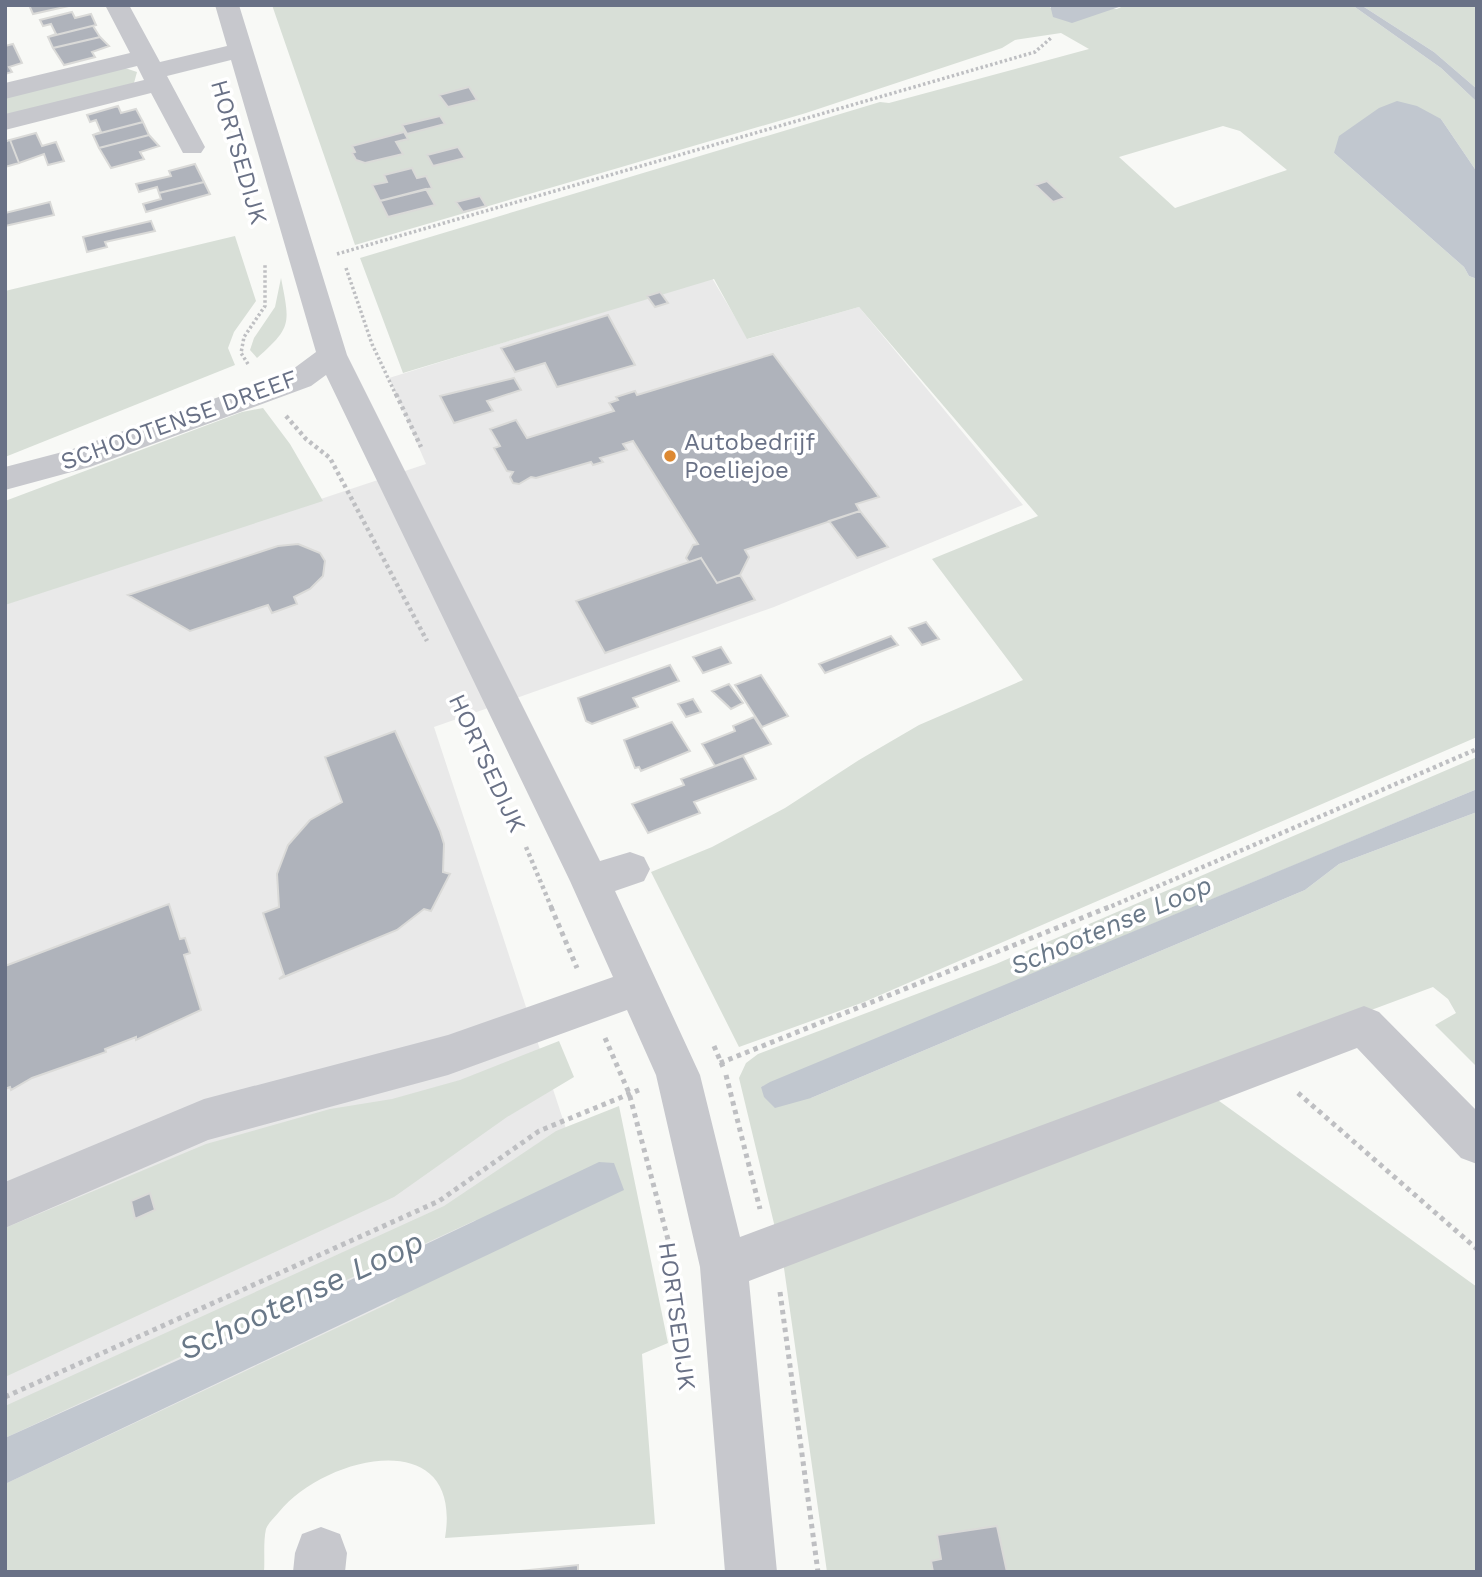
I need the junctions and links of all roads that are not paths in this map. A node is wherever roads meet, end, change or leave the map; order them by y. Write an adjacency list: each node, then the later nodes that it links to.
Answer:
1 (117, 5): 4 (street, HORTSEDIJK)
2 (227, 5): 3 (street, HORTSEDIJK)
3 (239, 51): 4 (street); 8 (street, HORTSEDIJK)
4 (151, 71): 5 (street); 6 (street); 7 (street, HORTSEDIJK)
5 (5, 91)
6 (5, 122)
7 (192, 147)
8 (332, 355): 9 (street, SCHOOTENSE DREEF); 11 (street, HORTSEDIJK)
9 (12, 476)
10 (630, 869): 11 (street)
11 (590, 881): 12 (street, HORTSEDIJK)
12 (639, 987): 14 (street); 15 (street, HORTSEDIJK)
13 (1477, 1143): 15 (street)
14 (5, 1205)
15 (724, 1267): 16 (street, HORTSEDIJK)
16 (751, 1572)

